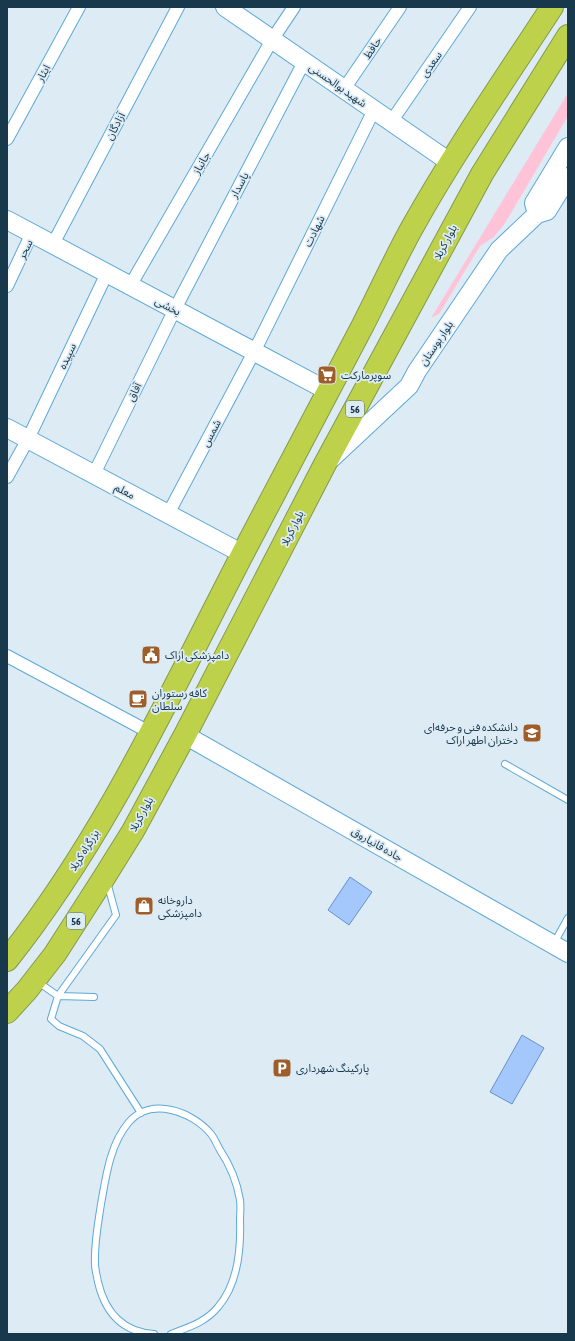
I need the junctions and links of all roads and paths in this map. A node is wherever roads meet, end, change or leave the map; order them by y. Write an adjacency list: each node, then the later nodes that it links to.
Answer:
1 (79, 7): 14 (street, ایثار)
2 (178, 7): 21 (street, آزادگان)
3 (225, 7): 9 (street, شهید بوالحسنی)
4 (294, 7): 9 (street, جانباز)
5 (400, 7): 11 (street, حافظ)
6 (470, 7): 13 (street, سعدی)
7 (552, 7): 16 (highway)
8 (568, 36): 30 (highway, بلوار کربلا / 56)
9 (272, 40): 10 (street, شهید بوالحسنی); 24 (street, جانباز)
10 (304, 62): 11 (street, شهید بوالحسنی); 25 (street, پاسدار)
11 (344, 89): 12 (street, شهید بوالحسنی)
12 (374, 110): 13 (street, شهید بوالحسنی); 26 (street, شهادت)
13 (391, 122): 16 (street, شهید بوالحسنی)
14 (7, 139)
15 (568, 147): 18 (street)
16 (451, 163): 27 (highway)
17 (568, 177): 18 (street, بلوار بوستان)
18 (537, 214): 30 (street, بلوار بوستان)
19 (7, 220): 20 (street, بخشی)
20 (32, 233): 21 (street, بخشی); 23 (street, سحر)
21 (52, 244): 22 (street, بخشی)
22 (107, 273): 24 (street, بخشی); 29 (street, سپیده)
23 (7, 286)
24 (130, 286): 25 (street, بخشی)
25 (175, 309): 26 (street, بخشی); 31 (street, آفاق)
26 (254, 352): 27 (street, بخشی); 33 (street, شمس)
27 (328, 392): 34 (highway)
28 (7, 428): 29 (street, معلم)
29 (28, 439): 31 (street, معلم); 32 (street, سپیده)
30 (325, 464): 37 (highway, بلوار کربلا / 56)
31 (94, 474): 33 (street, معلم)
32 (7, 477)
33 (168, 514): 34 (street, معلم)
34 (243, 554): 36 (highway)
35 (7, 656): 36 (street)
36 (151, 733): 43 (highway, بزرگراه کربلا)
37 (185, 735): 40 (highway, بلوار کربلا / 56); 42 (street, جاده قانیاروق)
38 (505, 764): 39 (lane)
39 (568, 800)
40 (105, 876): 44 (highway, بلوار کربلا / 56); 45 (lane)
41 (568, 918): 42 (lane)
42 (561, 948)
43 (7, 960)
44 (35, 979): 45 (lane); 47 (highway, بلوار کربلا / 56)
45 (58, 996): 46 (lane); 48 (lane)
46 (94, 998)
47 (7, 1012)
48 (141, 1113): 49 (lane); 50 (lane)
49 (154, 1334)
50 (172, 1334)

